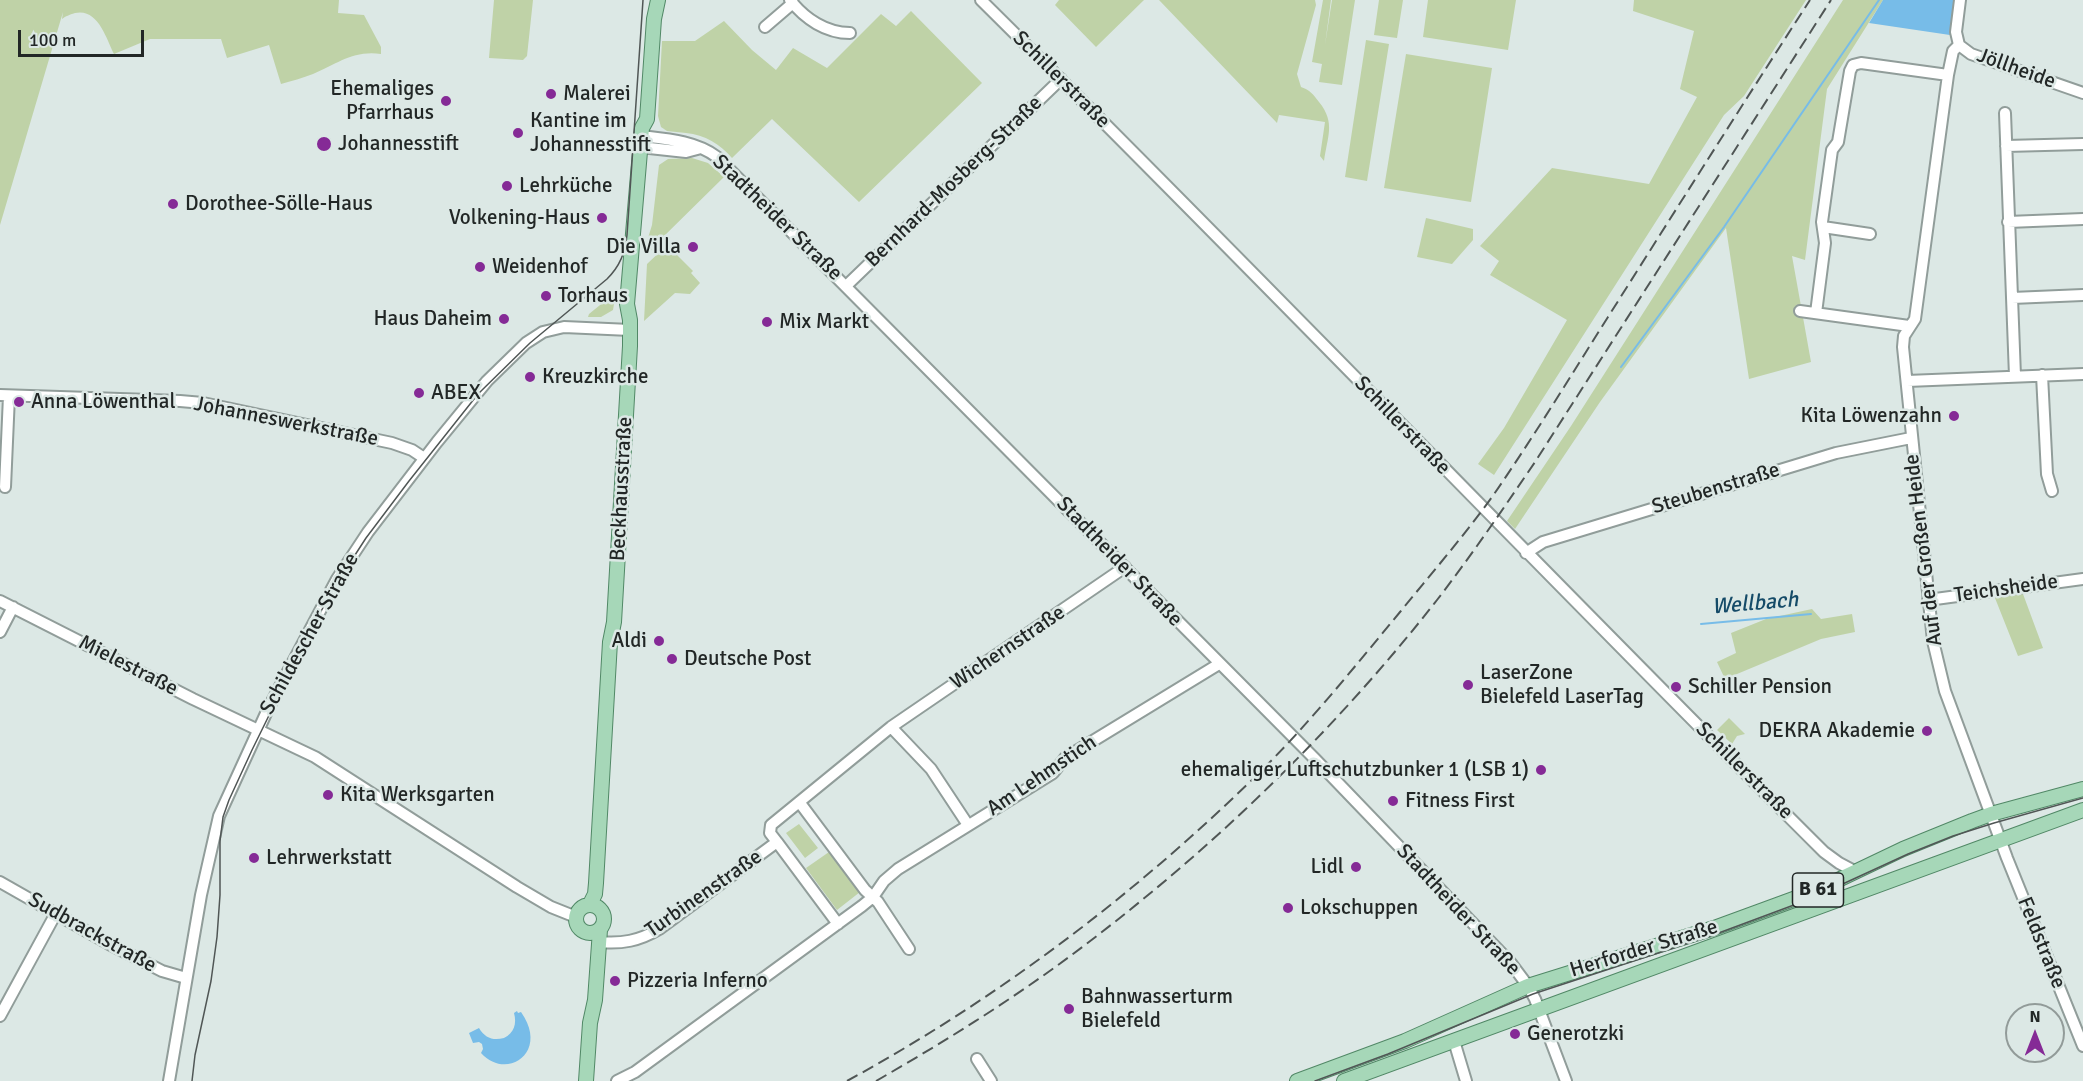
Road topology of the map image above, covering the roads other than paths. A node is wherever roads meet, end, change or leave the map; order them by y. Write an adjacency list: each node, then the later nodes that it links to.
1 (658, 0): 12 (main road, Beckhausstraße)
2 (981, 0): 9 (street, Schillerstraße)
3 (1960, 0): 7 (street, Jöllheide)
4 (792, 2): 5 (street); 6 (street)
5 (765, 27)
6 (850, 33)
7 (1959, 45): 8 (street, Auf der Großen Heide); 10 (street, Jöllheide)
8 (1948, 75): 17 (street); 25 (street, Auf der Großen Heide)
9 (1061, 79): 19 (street, Bernhard-Mosberg-Straße); 35 (street, Schillerstraße)
10 (2083, 93)
11 (2005, 113): 14 (street)
12 (645, 142): 19 (street, Stadtheider Straße); 24 (main road, Beckhausstraße)
13 (2083, 144): 14 (street)
14 (2006, 146): 16 (street)
15 (2083, 219): 16 (street)
16 (2008, 222): 21 (street)
17 (1823, 228): 18 (street); 23 (street)
18 (1870, 234)
19 (846, 286): 36 (street, Stadtheider Straße)
20 (2083, 295): 21 (street)
21 (2012, 298): 28 (street)
22 (1800, 311): 23 (street)
23 (1816, 313): 25 (street)
24 (630, 325): 32 (street, Schildescher Straße); 57 (main road, Beckhausstraße)
25 (1909, 326): 29 (street, Auf der Großen Heide)
26 (2083, 374): 27 (street)
27 (2043, 375): 28 (street); 34 (street)
28 (2014, 376): 29 (street)
29 (1906, 381): 31 (street, Auf der Großen Heide)
30 (5, 396): 32 (street, Johanneswerkstraße); 33 (street)
31 (1911, 438): 35 (street, Steubenstraße); 38 (street, Auf der Großen Heide)
32 (424, 458): 44 (street, Schildescher Straße)
33 (5, 487)
34 (2052, 491)
35 (1526, 553): 52 (street, Schillerstraße)
36 (1125, 567): 42 (street, Stadtheider Straße); 43 (street, Wichernstraße)
37 (2083, 579): 38 (street, Teichsheide)
38 (1928, 600): 48 (street, Auf der Großen Heide)
39 (0, 601): 40 (street, Mielestraße)
40 (13, 607): 41 (street); 44 (street, Mielestraße)
41 (0, 632)
42 (1219, 664): 49 (street, Am Lehmstich); 64 (street, Stadtheider Straße)
43 (891, 727): 46 (street, Turbinenstraße); 49 (street)
44 (257, 730): 59 (street, Mielestraße); 63 (street, Schildescher Straße)
45 (2083, 789): 48 (main road, Herforder Straße / B 61)
46 (800, 803): 51 (street, Turbinenstraße); 56 (street)
47 (2083, 810): 50 (main road, Herforder Straße / B 61)
48 (1990, 814): 50 (street); 53 (main road, Herforder Straße / B 61)
49 (968, 825): 56 (street, Am Lehmstich)
50 (2000, 840): 65 (main road, Herforder Straße / B 61); 68 (street, Feldstraße)
51 (777, 842): 60 (street); 61 (street, Turbinenstraße)
52 (1824, 852): 53 (street, Schillerstraße); 54 (street, Schillerstraße)
53 (1856, 872): 54 (main road, Herforder Straße / B 61)
54 (1836, 881): 64 (main road, Herforder Straße / B 61)
55 (0, 882): 58 (street, Sudbrackstraße)
56 (873, 897): 60 (street, Am Lehmstich); 62 (street)
57 (596, 907): 59 (main road); 61 (main road)
58 (56, 915): 63 (street, Sudbrackstraße); 66 (street)
59 (576, 917): 61 (main road)
60 (838, 924): 73 (street, Am Lehmstich)
61 (596, 935): 72 (main road)
62 (909, 950)
63 (186, 978): 71 (street, Schildescher Straße)
64 (1528, 986): 65 (street, Stadtheider Straße); 74 (main road, Herforder Straße / B 61)
65 (1540, 1010): 67 (main road, Herforder Straße / B 61); 77 (street, Stadtheider Straße)
66 (0, 1016)
67 (1454, 1041): 75 (main road, Herforder Straße / B 61); 76 (street)
68 (2083, 1046)
69 (977, 1059): 70 (street)
70 (989, 1080)
71 (169, 1081)
72 (586, 1081)
73 (616, 1081)
74 (1297, 1081)
75 (1344, 1081)
76 (1466, 1081)
77 (1566, 1081)

